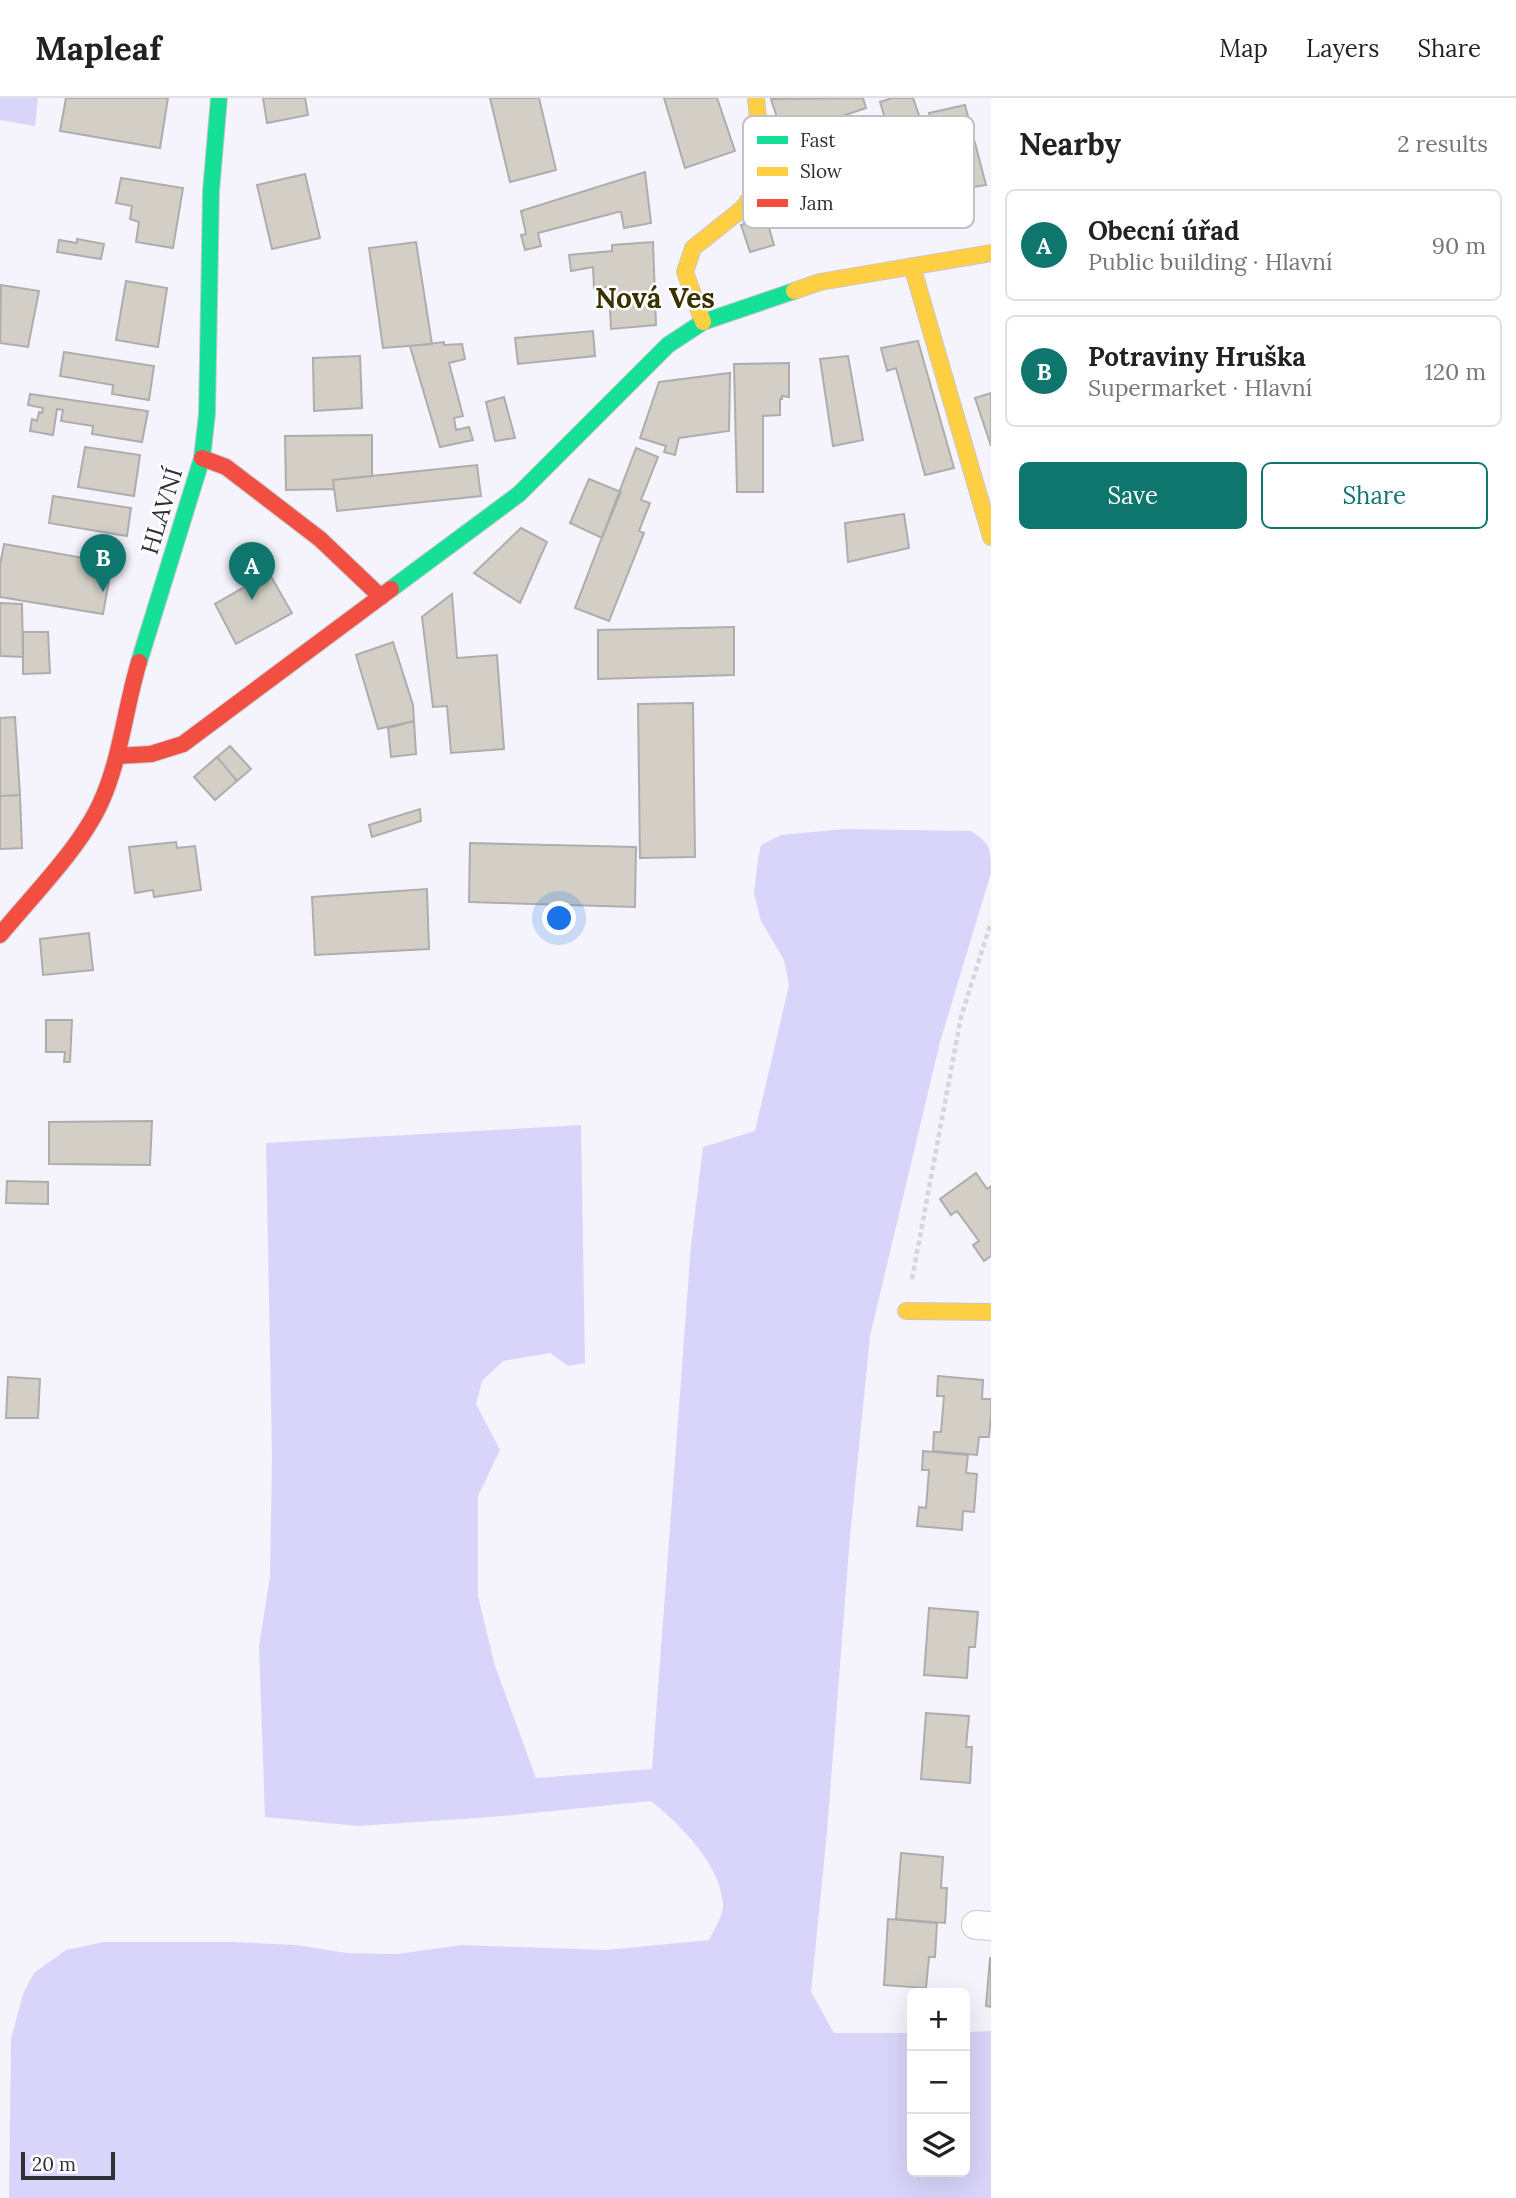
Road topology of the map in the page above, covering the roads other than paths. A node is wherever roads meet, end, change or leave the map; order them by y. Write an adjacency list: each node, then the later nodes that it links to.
1 (219, 98): 8 (street, HLAVNÍ)
2 (756, 98): 3 (street)
3 (758, 116)
4 (743, 208): 7 (street)
5 (991, 253): 6 (street)
6 (912, 266): 7 (street); 9 (street)
7 (703, 322): 10 (street)
8 (202, 458): 10 (street); 11 (street, HLAVNÍ)
9 (991, 537)
10 (381, 597): 11 (street)
11 (117, 756): 12 (street, HLAVNÍ)
12 (0, 935)
13 (906, 1311): 14 (street)
14 (991, 1312)

